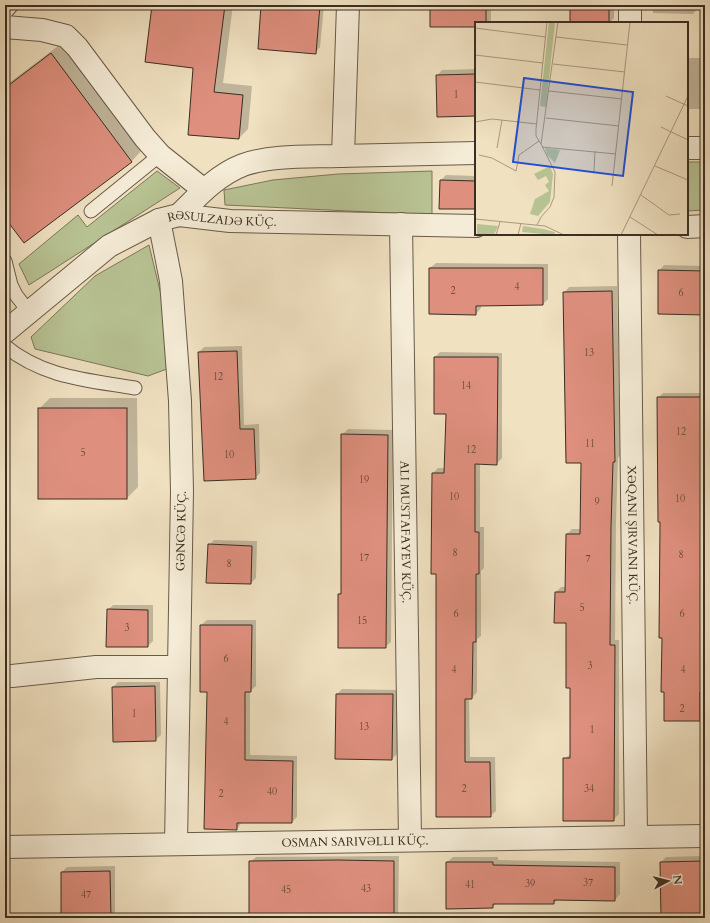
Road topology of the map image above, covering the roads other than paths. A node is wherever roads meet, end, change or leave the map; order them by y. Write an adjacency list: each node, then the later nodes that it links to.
1 (12, 5): 4 (lane)
2 (348, 5): 11 (street)
3 (630, 5): 5 (street)
4 (5, 13)
5 (630, 22)
6 (5, 27): 10 (street)
7 (688, 148): 8 (street)
8 (705, 148)
9 (475, 153): 11 (street)
10 (160, 155): 12 (street); 13 (lane)
11 (343, 156): 12 (street)
12 (204, 190): 14 (street)
13 (91, 211)
14 (169, 217): 15 (street, RƏSULZADƏ KÜÇ.); 21 (street, RƏSULZADƏ KÜÇ.); 25 (street, GƏNCƏ KÜÇ.)
15 (400, 224): 16 (street, RƏSULZADƏ KÜÇ.); 29 (street)
16 (475, 226)
17 (705, 226): 18 (street)
18 (688, 227)
19 (629, 235): 28 (street, XƏQANI ŞIRVANI KÜÇ.)
20 (5, 261): 21 (lane)
21 (29, 312): 22 (street, RƏSULZADƏ KÜÇ.)
22 (5, 332)
23 (5, 346): 24 (lane)
24 (135, 388)
25 (179, 667): 26 (street); 30 (street, GƏNCƏ KÜÇ.)
26 (12, 676)
27 (705, 836): 28 (street)
28 (636, 837): 29 (street)
29 (410, 840): 30 (street)
30 (176, 844): 31 (street)
31 (5, 847)

